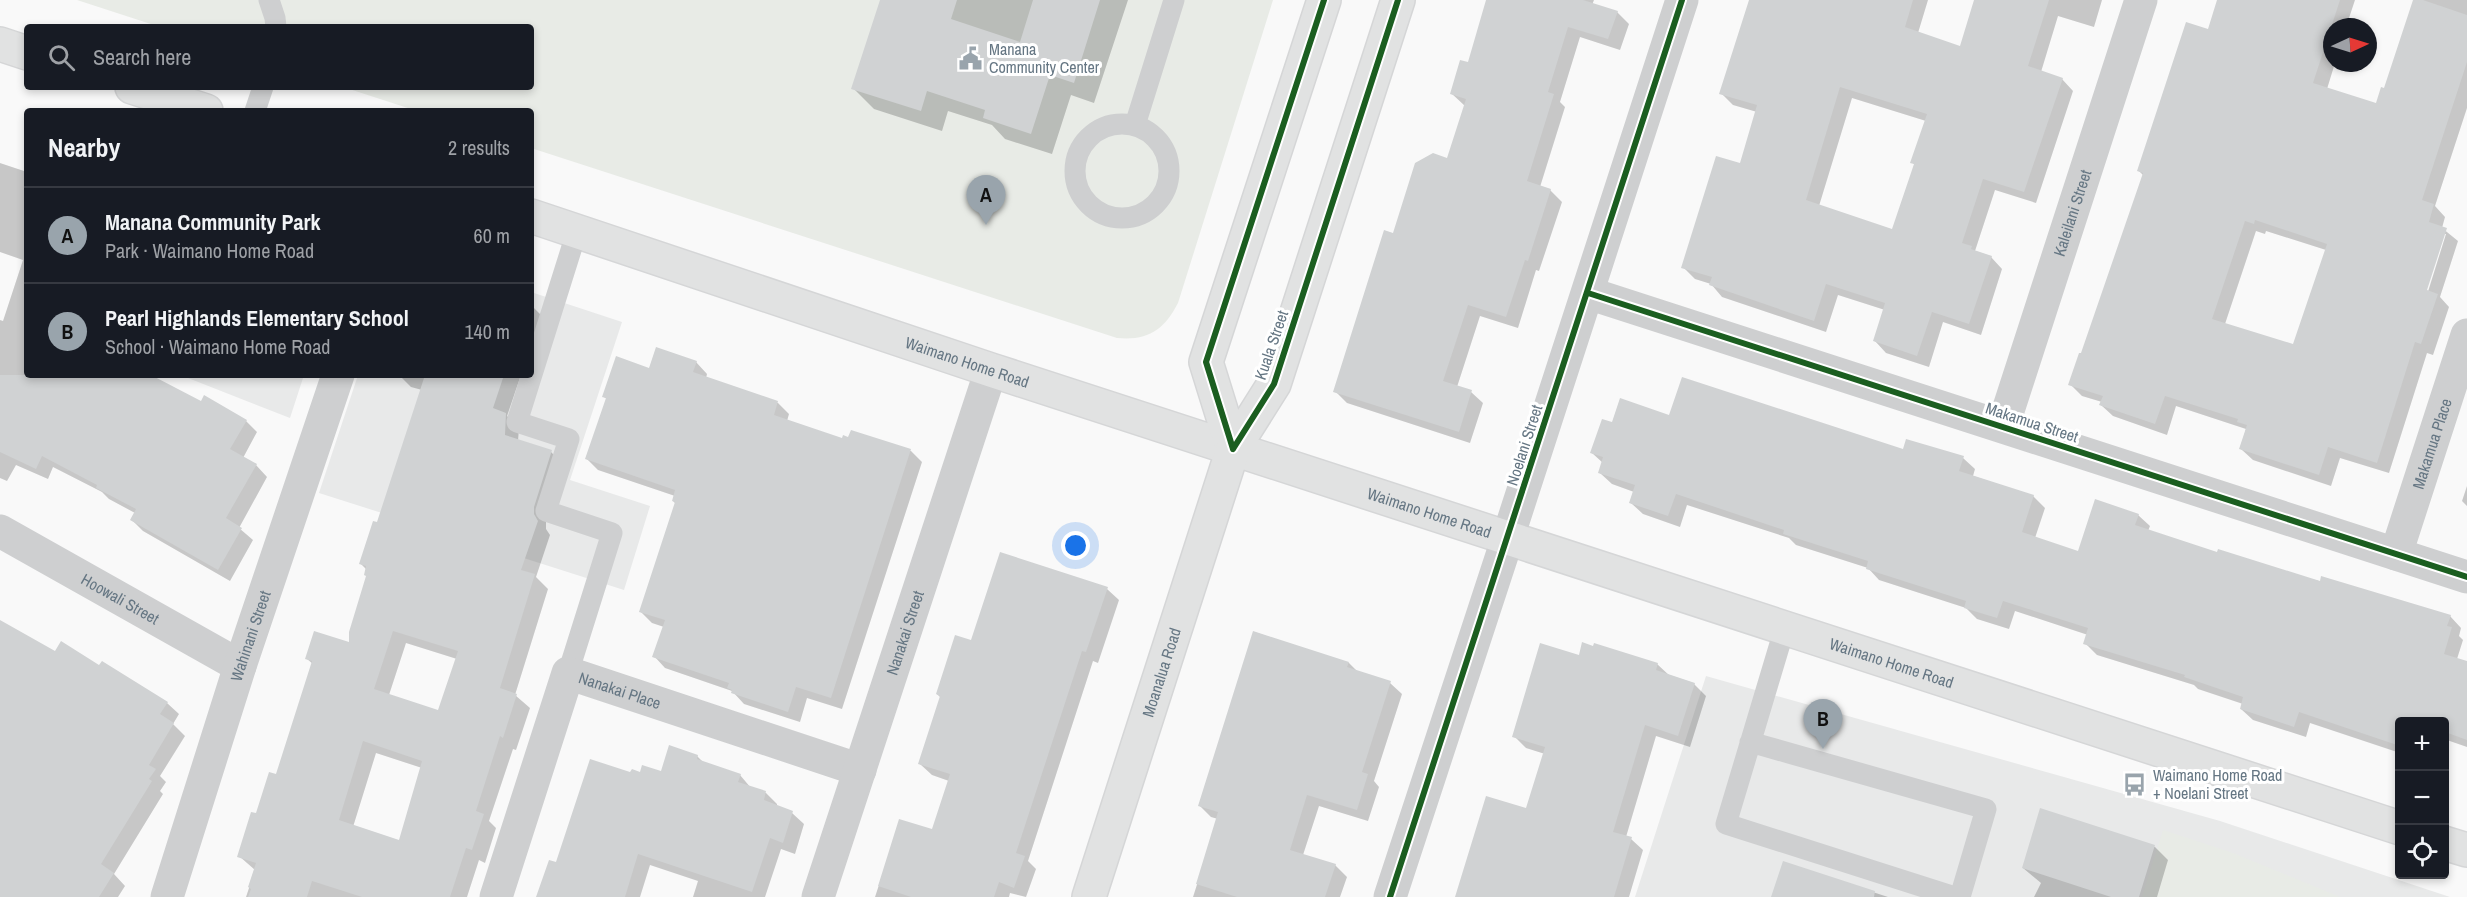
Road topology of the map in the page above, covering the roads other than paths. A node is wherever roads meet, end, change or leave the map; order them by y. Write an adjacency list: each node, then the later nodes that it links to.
1 (269, 0): 7 (lane)
2 (1174, 0): 14 (lane)
3 (1324, 0): 24 (main road)
4 (1398, 0): 24 (main road, Kuala Street)
5 (1683, 0): 17 (street, Noelani Street)
6 (2141, 0): 23 (street, Kaleilani Street)
7 (276, 24)
8 (0, 44): 9 (main road)
9 (24, 52)
10 (141, 90): 12 (main road)
11 (262, 90): 13 (lane)
12 (197, 108)
13 (256, 108)
14 (1135, 125): 14 (lane)
15 (534, 217): 16 (main road, Waimano Home Road)
16 (577, 231): 19 (lane); 20 (main road, Waimano Home Road)
17 (1588, 293): 23 (street, Makamua Street); 26 (street, Noelani Street)
18 (2467, 335): 27 (street, Makamua Place)
19 (534, 368)
20 (991, 370): 24 (main road, Waimano Home Road); 33 (street, Nanakai Street)
21 (337, 378): 30 (street, Wahinani Street)
22 (531, 378): 31 (lane)
23 (2003, 426): 27 (street, Makamua Street)
24 (1233, 449): 26 (main road, Waimano Home Road); 40 (main road, Moanalua Road)
25 (0, 531): 30 (street, Hoowali Street)
26 (1508, 537): 29 (main road, Waimano Home Road); 41 (street, Noelani Street)
27 (2396, 554): 28 (street, Makamua Street)
28 (2467, 577)
29 (1785, 627): 32 (lane); 34 (main road, Waimano Home Road)
30 (240, 666): 37 (street, Wahinani Street)
31 (568, 673): 33 (street, Nanakai Place); 38 (street, Nanakai Place)
32 (1750, 742): 42 (lane); 43 (lane)
33 (860, 770): 39 (street, Nanakai Street)
34 (2395, 826)
35 (2449, 844): 36 (main road)
36 (2467, 850)
37 (167, 897)
38 (496, 897)
39 (819, 897)
40 (1089, 897)
41 (1390, 897)
42 (1955, 897)
43 (1960, 897)

